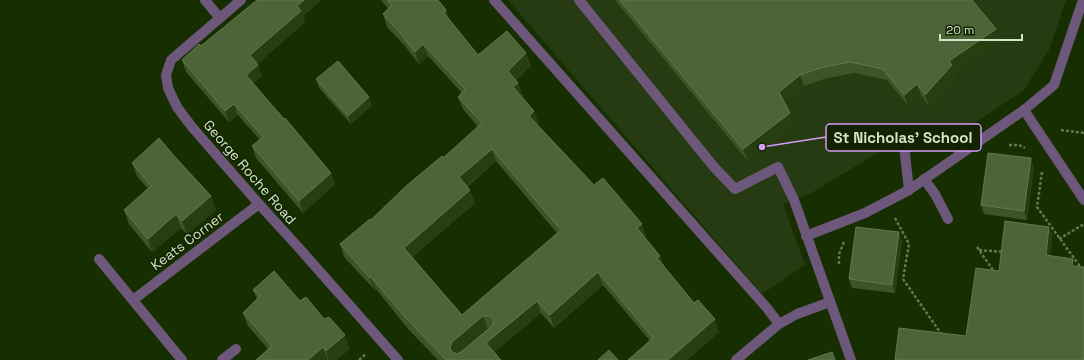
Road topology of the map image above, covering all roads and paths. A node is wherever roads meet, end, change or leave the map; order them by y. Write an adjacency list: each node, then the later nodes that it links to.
1 (205, 0): 6 (street)
2 (241, 0): 6 (street, George Roche Road)
3 (494, 0): 33 (street)
4 (579, 0): 21 (street)
5 (1083, 0): 7 (street)
6 (219, 17): 17 (street, George Roche Road)
7 (1024, 110): 14 (street); 16 (street)
8 (1058, 130): 9 (path)
9 (1084, 133)
10 (904, 145): 15 (street)
11 (1003, 149): 12 (path)
12 (1029, 153)
13 (1043, 170): 23 (path)
14 (924, 179): 15 (street); 19 (street)
15 (909, 190): 21 (street)
16 (1084, 200)
17 (259, 204): 31 (street, Keats Corner); 38 (street, George Roche Road)
18 (901, 214): 34 (path)
19 (948, 219)
20 (1084, 224): 23 (path)
21 (806, 236): 32 (street)
22 (846, 238): 28 (path)
23 (1059, 239): 29 (path)
24 (977, 247): 25 (path)
25 (979, 250): 26 (path); 30 (path)
26 (1006, 252)
27 (99, 260): 31 (street)
28 (838, 266)
29 (1084, 272)
30 (996, 274)
31 (133, 300): 36 (street)
32 (830, 302): 33 (street); 40 (street)
33 (779, 324): 39 (street)
34 (944, 338)
35 (236, 349): 37 (street)
36 (182, 360)
37 (222, 360)
38 (398, 360)
39 (736, 360)
40 (851, 360)

